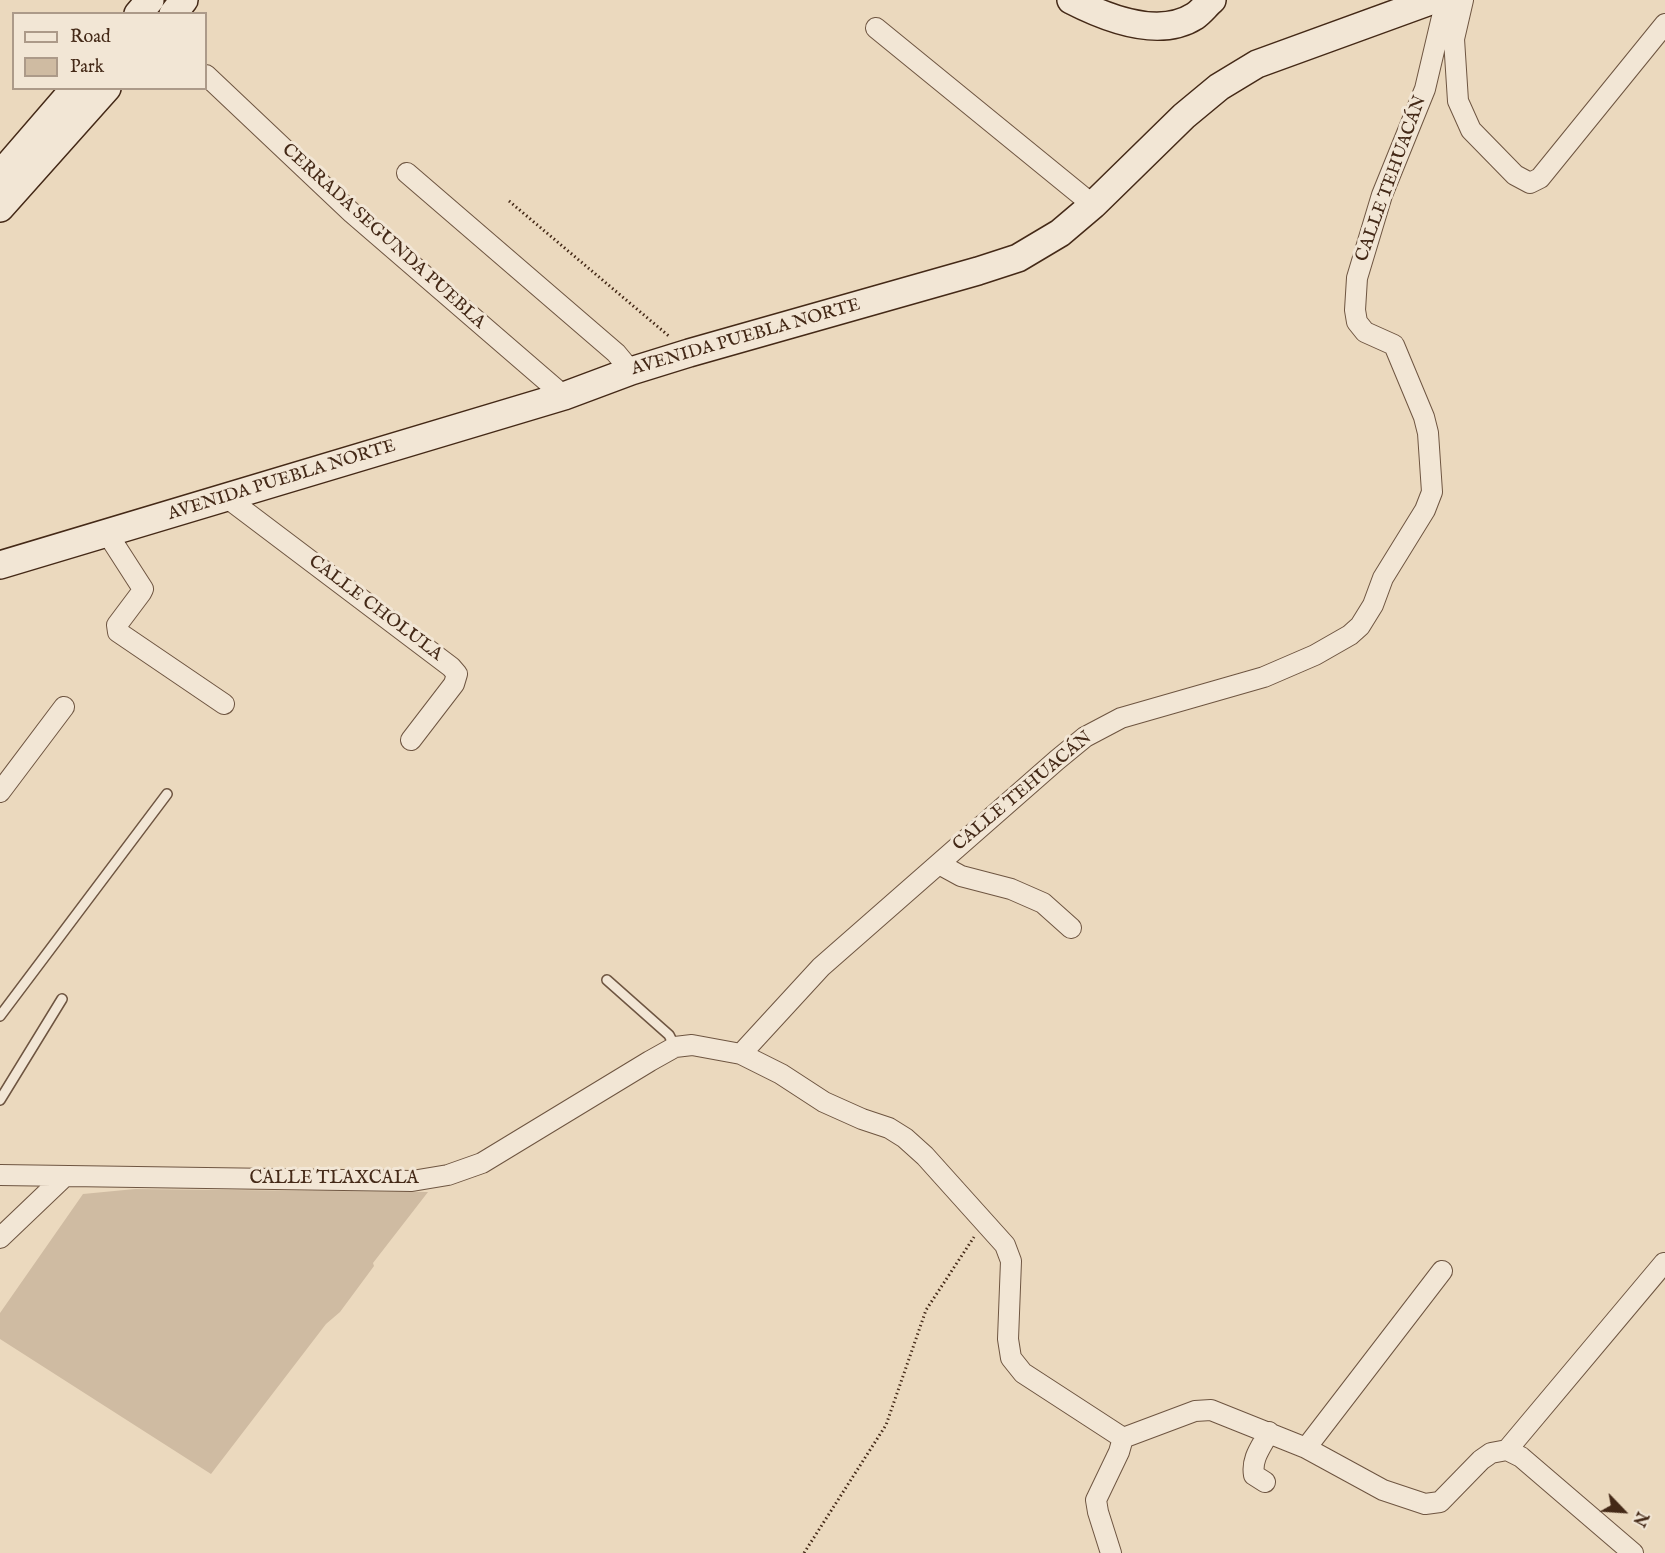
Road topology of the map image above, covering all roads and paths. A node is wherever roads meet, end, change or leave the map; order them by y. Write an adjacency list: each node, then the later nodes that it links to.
1 (150, 0): 8 (street)
2 (184, 0): 9 (street)
3 (1071, 0): 4 (street)
4 (1212, 0)
5 (1433, 0): 18 (street, AVENIDA PUEBLA NORTE)
6 (1446, 0): 31 (street, CALLE TEHUACÁN)
7 (1463, 0): 10 (street)
8 (140, 12)
9 (174, 12)
10 (1665, 24)
11 (876, 28): 18 (street)
12 (207, 76): 22 (street, CERRADA SEGUNDA PUEBLA)
13 (73, 90): 16 (street)
14 (105, 90): 19 (street)
15 (407, 173): 21 (street)
16 (0, 175)
17 (509, 201): 20 (path)
18 (1093, 205): 20 (street, AVENIDA PUEBLA NORTE)
19 (0, 208)
20 (689, 353): 21 (street, AVENIDA PUEBLA NORTE)
21 (631, 370): 22 (street, AVENIDA PUEBLA NORTE)
22 (564, 396): 23 (street, AVENIDA PUEBLA NORTE)
23 (226, 498): 24 (street, AVENIDA PUEBLA NORTE); 28 (street, CALLE CHOLULA)
24 (107, 533): 25 (street, AVENIDA PUEBLA NORTE); 26 (street)
25 (0, 565)
26 (224, 704)
27 (64, 707): 29 (street)
28 (411, 740)
29 (0, 792)
30 (167, 794): 35 (lane)
31 (939, 864): 32 (street); 37 (street, CALLE TEHUACÁN)
32 (1071, 928)
33 (608, 980): 36 (lane)
34 (62, 999): 38 (lane)
35 (0, 1016)
36 (675, 1047): 37 (street, CALLE TLAXCALA); 40 (street, CALLE TLAXCALA)
37 (741, 1054): 41 (street, CALLE TLAXCALA)
38 (0, 1100)
39 (0, 1175): 40 (street, CALLE TLAXCALA)
40 (65, 1176): 42 (street)
41 (984, 1222): 46 (street, CALLE TLAXCALA); 50 (path)
42 (0, 1238)
43 (1664, 1263): 48 (street)
44 (1442, 1271): 47 (street)
45 (1269, 1432): 46 (street); 47 (street); 49 (street)
46 (1123, 1438): 51 (street)
47 (1306, 1448): 48 (street)
48 (1507, 1450): 52 (street)
49 (1265, 1482)
50 (804, 1553)
51 (1111, 1553)
52 (1633, 1553)

